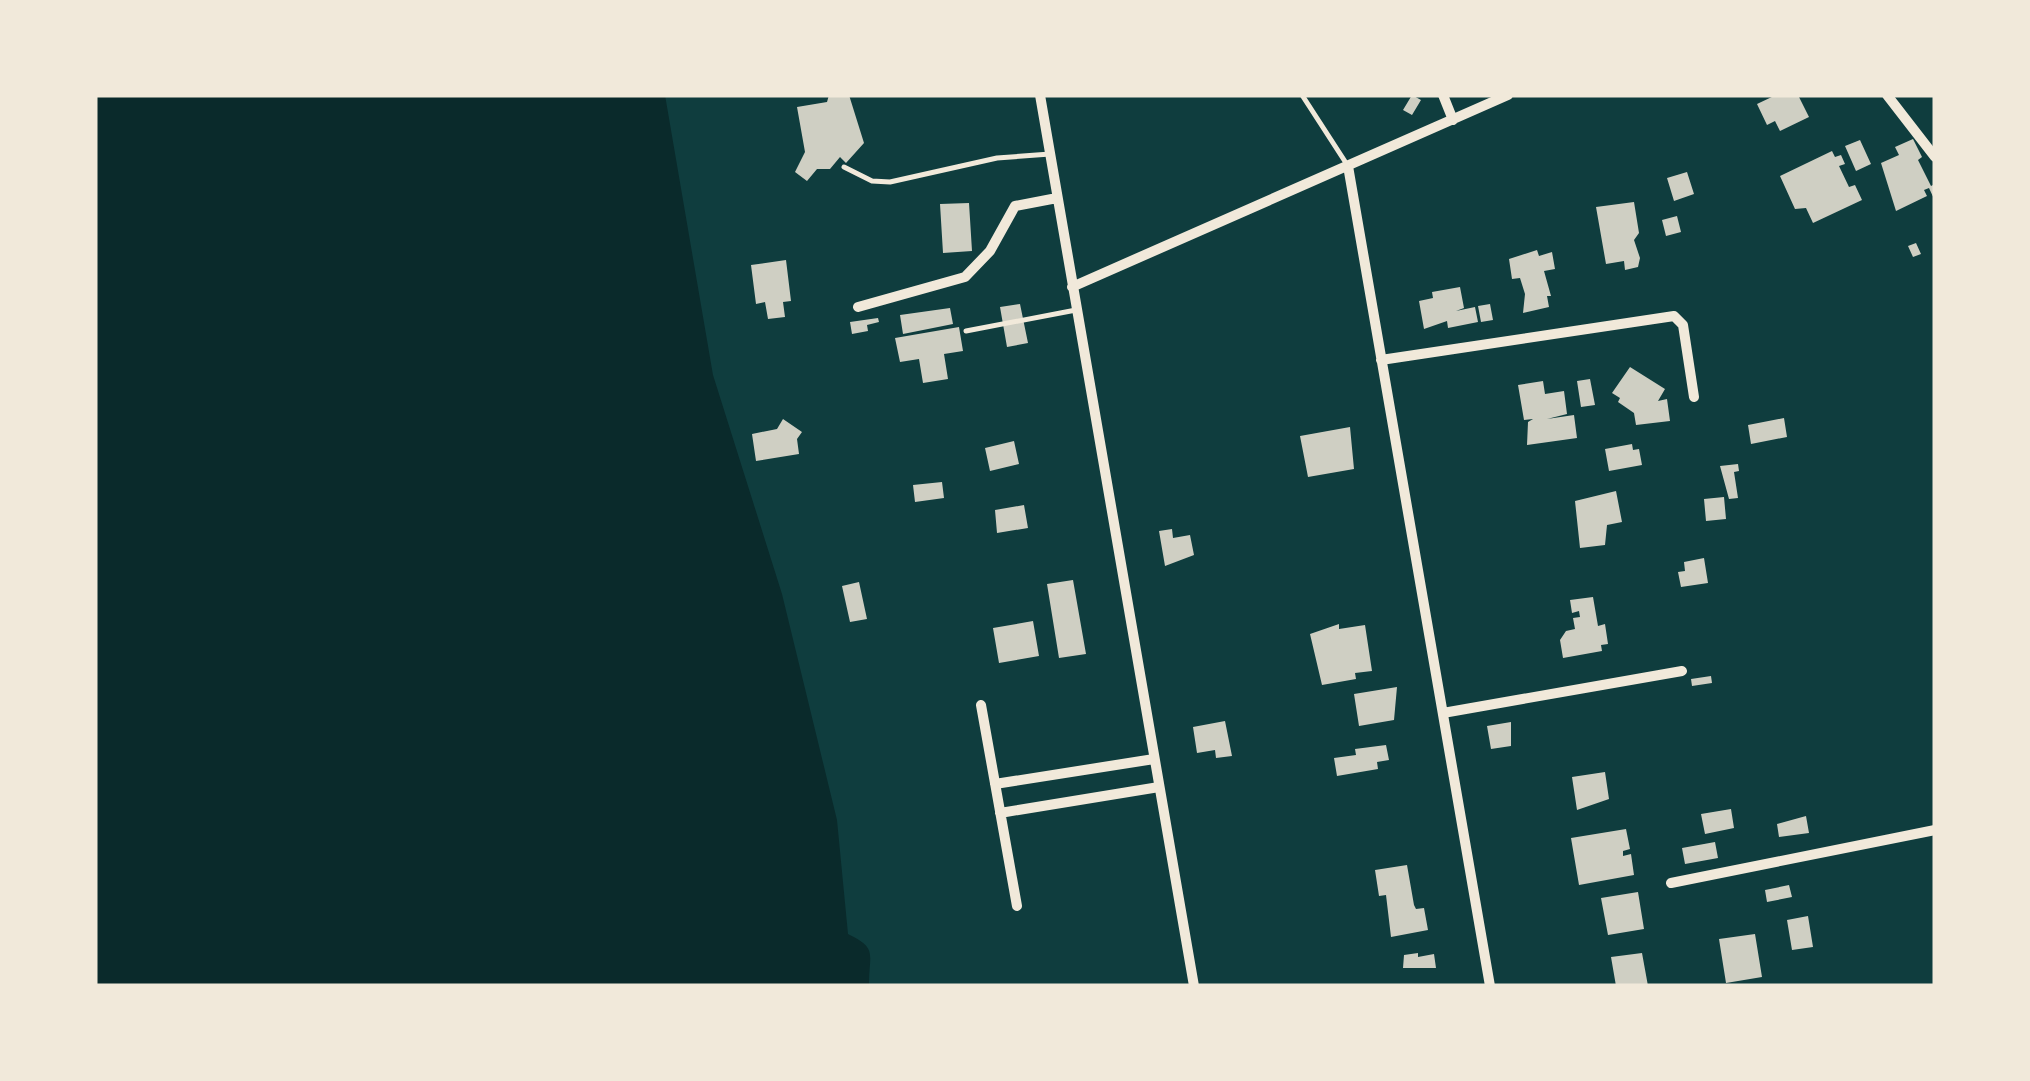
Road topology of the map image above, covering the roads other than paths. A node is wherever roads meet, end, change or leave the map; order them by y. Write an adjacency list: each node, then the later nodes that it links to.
1 (1040, 95): 7 (street)
2 (1302, 95): 9 (lane)
3 (1443, 95): 6 (street)
4 (1508, 95): 6 (street)
5 (1887, 95): 8 (street)
6 (1453, 120): 9 (street)
7 (1050, 154): 10 (lane); 11 (street)
8 (1935, 157)
9 (1348, 166): 12 (street); 16 (street)
10 (844, 167)
11 (1057, 198): 12 (street); 13 (street)
12 (1072, 287): 14 (street)
13 (858, 307)
14 (1078, 310): 15 (lane); 21 (street)
15 (966, 331)
16 (1382, 360): 17 (street); 20 (street)
17 (1694, 397)
18 (1682, 672): 20 (street)
19 (981, 706): 22 (street)
20 (1443, 713): 29 (street)
21 (1154, 759): 22 (street); 23 (street)
22 (995, 784): 24 (street)
23 (1159, 787): 24 (street); 28 (street)
24 (1000, 814): 27 (street)
25 (1935, 830): 26 (street)
26 (1671, 883)
27 (1017, 906)
28 (1194, 986)
29 (1490, 986)

